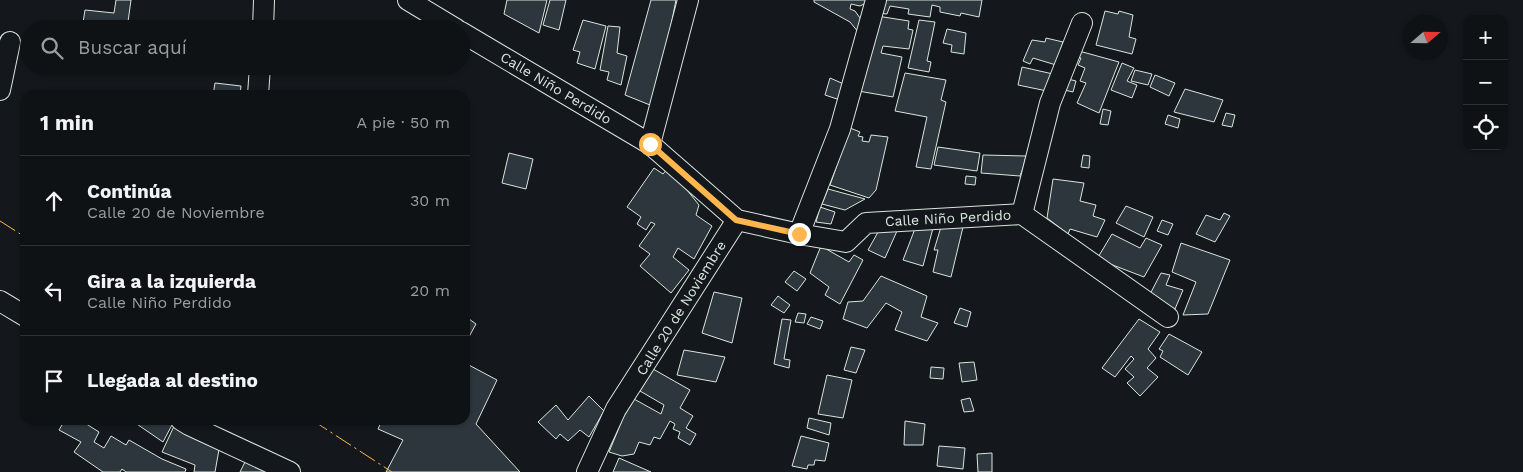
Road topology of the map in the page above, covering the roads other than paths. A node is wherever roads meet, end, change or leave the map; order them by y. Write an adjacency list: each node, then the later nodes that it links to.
1 (264, 0): 5 (street)
2 (408, 0): 6 (street)
3 (688, 0): 13 (street)
4 (876, 0): 16 (street)
5 (263, 20)
6 (441, 20)
7 (1082, 23): 14 (street)
8 (470, 37): 13 (street, Calle Niño Perdido)
9 (10, 42): 11 (street)
10 (259, 75): 12 (street)
11 (0, 90)
12 (258, 90)
13 (650, 144): 15 (street)
14 (1022, 214): 16 (street, Calle Niño Perdido); 19 (street, Calle Niño Perdido)
15 (736, 220): 16 (street, Calle Niño Perdido); 22 (street, Calle 20 de Noviembre)
16 (799, 234)
17 (0, 301): 18 (street)
18 (20, 313)
19 (1168, 317)
20 (193, 425): 21 (street)
21 (290, 472)
22 (587, 472)

